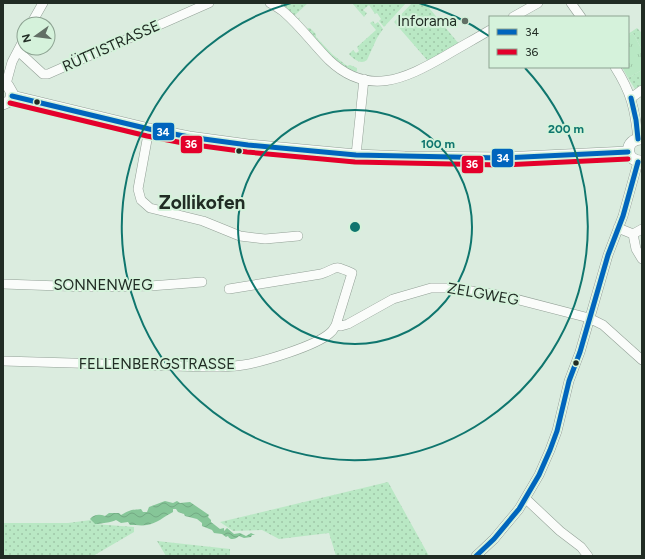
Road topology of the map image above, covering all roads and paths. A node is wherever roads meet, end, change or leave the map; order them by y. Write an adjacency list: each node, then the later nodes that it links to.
1 (43, 3): 6 (street)
2 (270, 3): 13 (street)
3 (538, 3): 7 (street)
4 (571, 3): 8 (street)
5 (206, 4): 11 (street, RÜTTISTRASSE)
6 (36, 16)
7 (515, 16)
8 (580, 16)
9 (489, 31): 13 (street)
10 (16, 55): 14 (street)
11 (24, 56)
12 (616, 68): 17 (street)
13 (364, 79): 22 (street)
14 (4, 84): 16 (main road)
15 (642, 90): 17 (street)
16 (12, 96): 18 (main road); 19 (main road)
17 (631, 98): 20 (street)
18 (3, 104)
19 (149, 129): 22 (main road); 27 (street)
20 (640, 139): 21 (main road)
21 (628, 152): 22 (main road); 23 (main road)
22 (356, 155)
23 (640, 162): 24 (street)
24 (618, 228): 26 (street); 32 (street)
25 (642, 229): 26 (street)
26 (633, 234): 28 (street)
27 (298, 236)
28 (642, 259)
29 (202, 282): 30 (street, SONNENWEG)
30 (3, 284)
31 (229, 289): 33 (street)
32 (589, 318): 33 (street, ZELGWEG); 34 (street, ZELGWEG); 36 (street)
33 (336, 326): 35 (street, FELLENBERGSTRASSE)
34 (642, 360)
35 (3, 361)
36 (526, 499): 37 (street); 38 (street)
37 (476, 556)
38 (588, 556)

